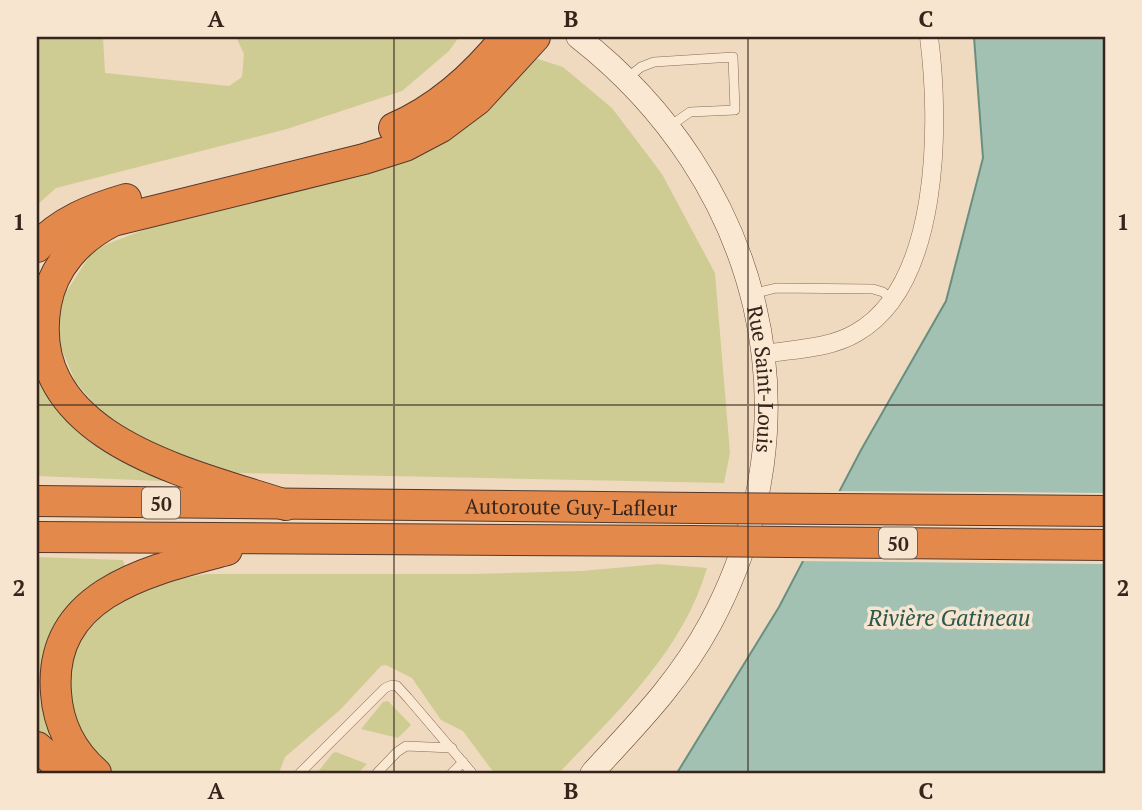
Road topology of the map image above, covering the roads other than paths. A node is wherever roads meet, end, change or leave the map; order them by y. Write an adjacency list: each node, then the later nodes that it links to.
1 (506, 37): 7 (highway)
2 (535, 37): 12 (highway)
3 (578, 37): 5 (main road, Rue Saint-Louis)
4 (929, 37): 9 (street)
5 (626, 79): 6 (main road, Rue Saint-Louis); 6 (lane)
6 (670, 126): 8 (main road, Rue Saint-Louis)
7 (37, 247)
8 (752, 294): 9 (lane); 10 (main road, Rue Saint-Louis)
9 (894, 301): 10 (street)
10 (763, 354): 26 (main road, Rue Saint-Louis)
11 (37, 500): 12 (highway, Autoroute Guy-Lafleur / 50)
12 (286, 505): 13 (highway, Autoroute Guy-Lafleur / 50, bridge)
13 (1105, 511)
14 (37, 537): 15 (highway, Autoroute Guy-Lafleur / 50)
15 (264, 540): 16 (highway, Autoroute Guy-Lafleur / 50, bridge); 21 (highway)
16 (1105, 545)
17 (37, 747): 20 (highway)
18 (452, 748): 19 (lane); 22 (lane); 23 (lane)
19 (463, 762): 24 (lane); 25 (lane)
20 (68, 773)
21 (96, 773)
22 (300, 773)
23 (377, 773)
24 (452, 773)
25 (472, 773)
26 (592, 773)

